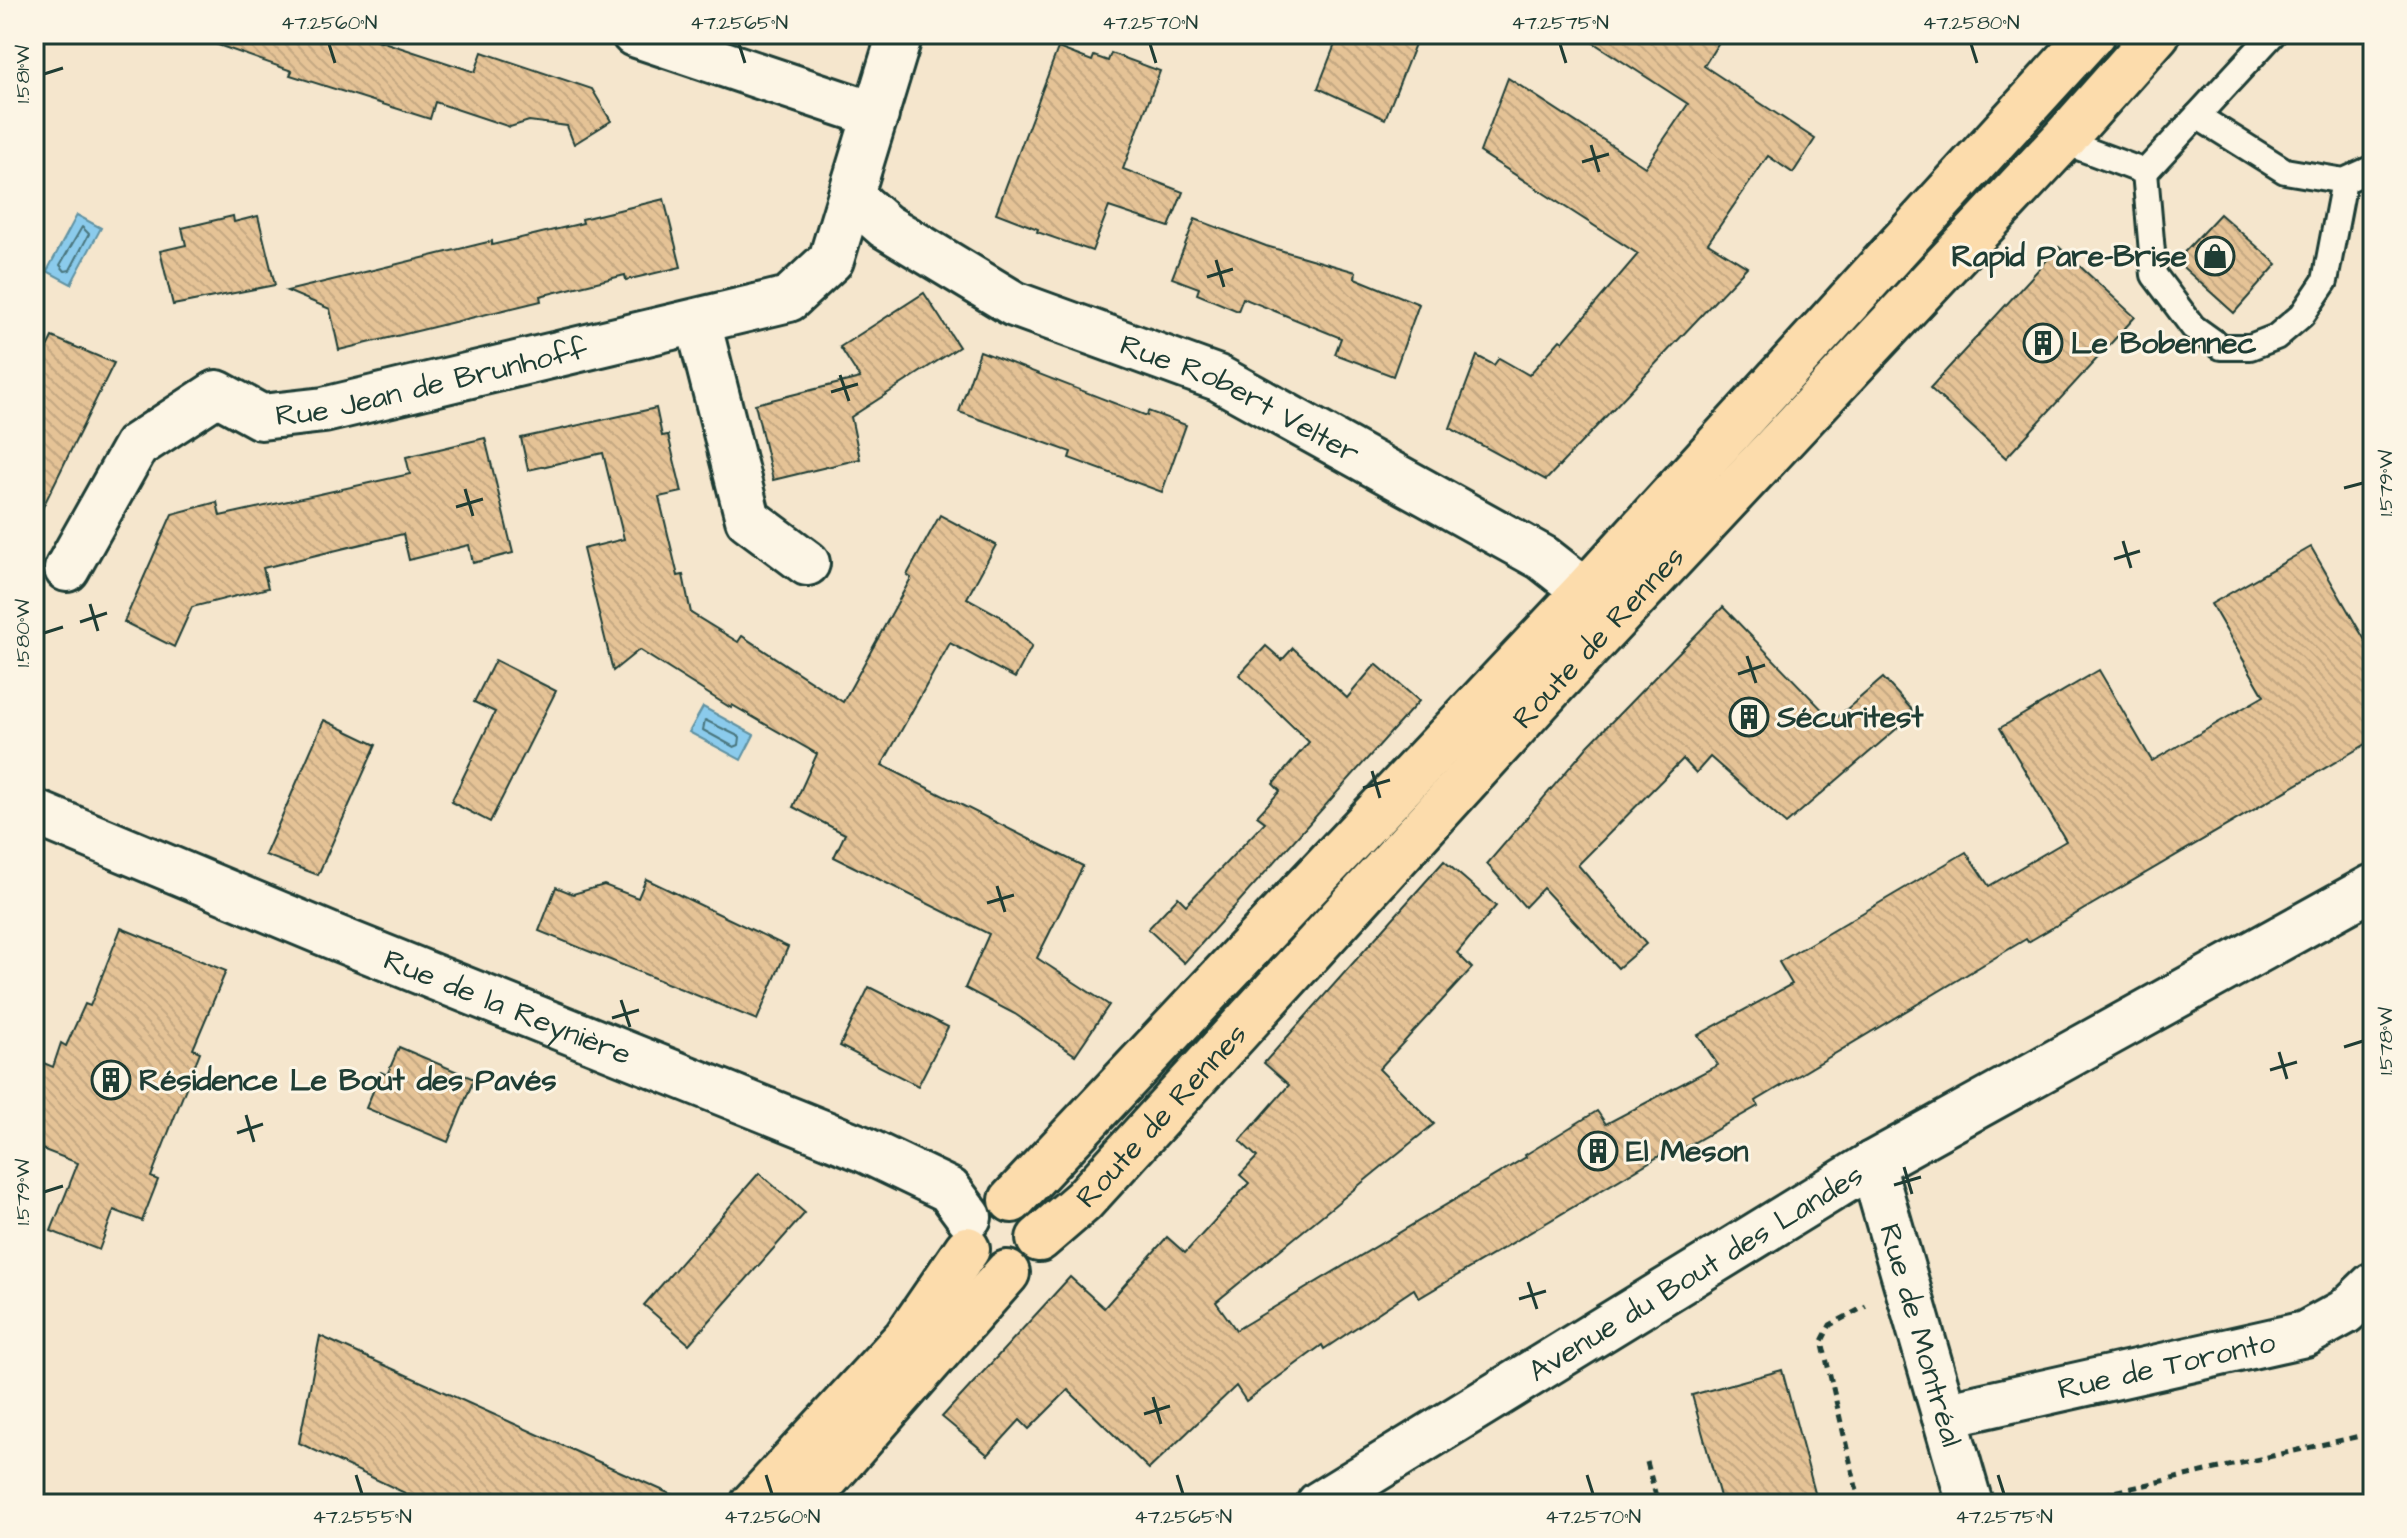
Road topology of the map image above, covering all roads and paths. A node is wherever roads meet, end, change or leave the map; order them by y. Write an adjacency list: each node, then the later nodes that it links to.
1 (634, 34): 6 (street)
2 (900, 34): 6 (street)
3 (2092, 34): 16 (main road, Route de Rennes)
4 (2157, 34): 8 (main road, Route de Rennes)
5 (2273, 34): 7 (lane)
6 (861, 110): 12 (street)
7 (2197, 116): 10 (lane); 11 (lane)
8 (2062, 141): 10 (lane); 22 (main road, Route de Rennes)
9 (2373, 168): 11 (lane)
10 (2145, 172): 11 (lane)
11 (2344, 181)
12 (852, 197): 13 (street, Rue Jean de Brunhoff); 16 (street, Rue Robert Velter)
13 (698, 322): 14 (street); 15 (street, Rue Jean de Brunhoff)
14 (807, 563)
15 (67, 569)
16 (1585, 591): 20 (main road, Route de Rennes)
17 (34, 812): 21 (street, Rue de la Reynière)
18 (2373, 887): 19 (street, Avenue du Bout des Landes)
19 (1872, 1164): 25 (street, Rue de Montréal); 31 (street, Avenue du Bout des Landes)
20 (1012, 1200): 21 (main road); 22 (main road)
21 (968, 1233): 23 (main road); 29 (main road)
22 (1039, 1239): 23 (main road)
23 (1007, 1273): 30 (main road)
24 (2373, 1285): 26 (street, Rue de Toronto)
25 (1909, 1293): 26 (street, Rue de Montréal); 33 (path)
26 (1944, 1415): 34 (street, Rue de Montréal)
27 (2373, 1433): 35 (path)
28 (1647, 1462): 32 (path)
29 (753, 1504)
30 (804, 1504)
31 (1319, 1504)
32 (1658, 1504)
33 (1860, 1504)
34 (1970, 1504)
35 (2062, 1504)

